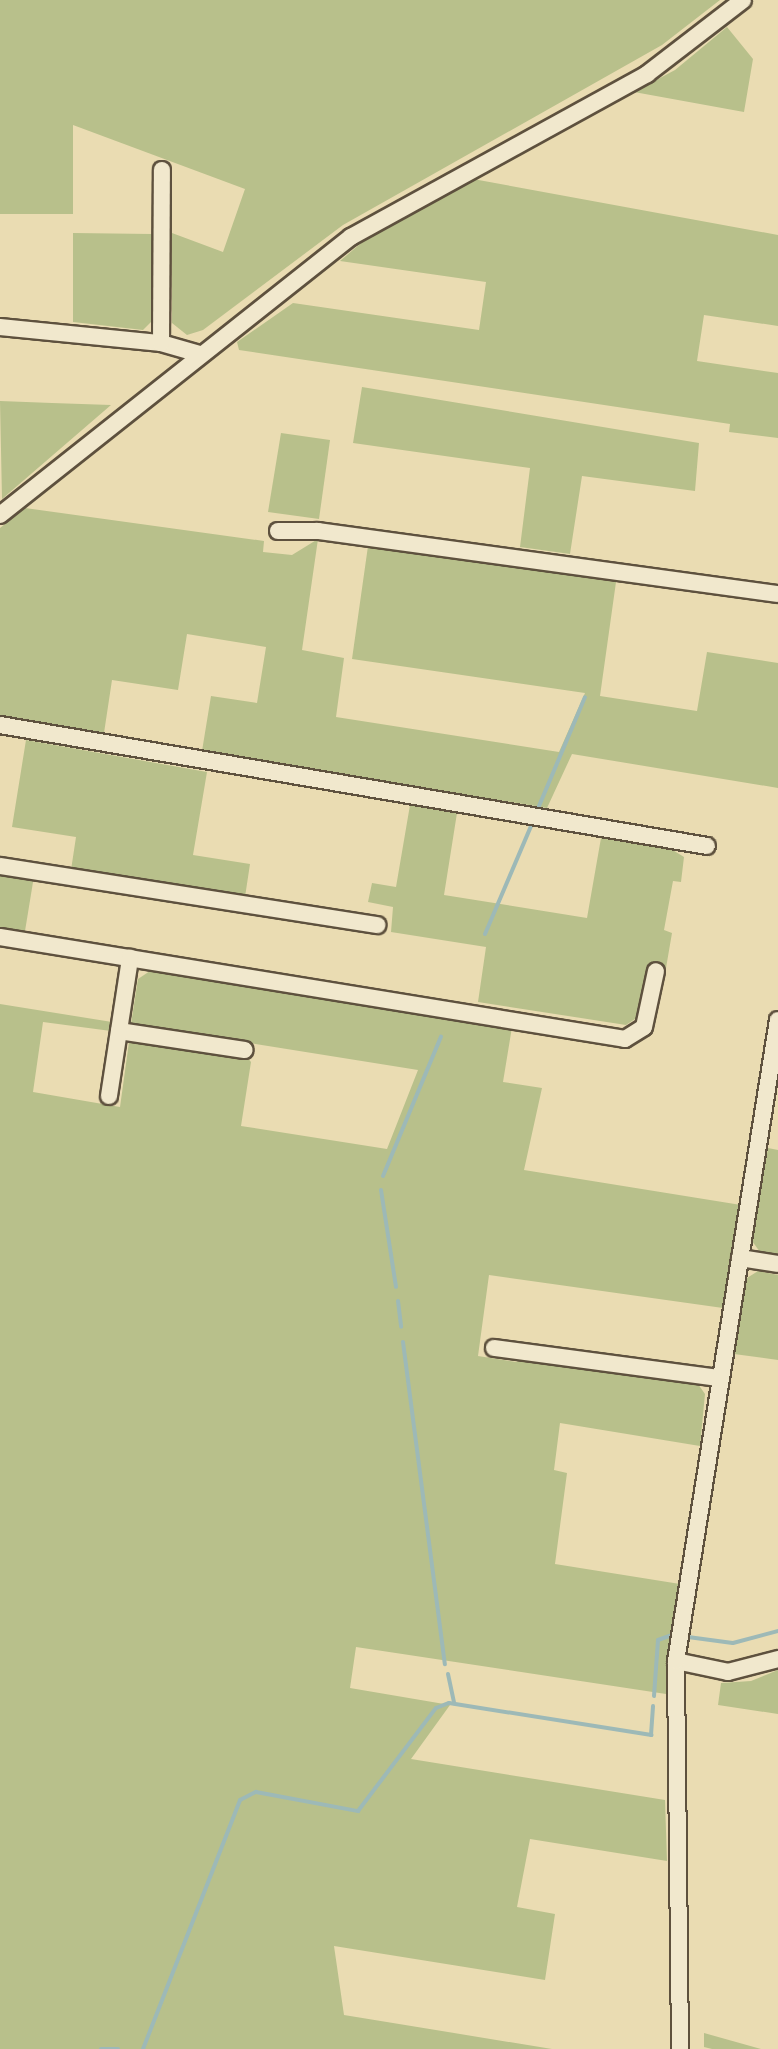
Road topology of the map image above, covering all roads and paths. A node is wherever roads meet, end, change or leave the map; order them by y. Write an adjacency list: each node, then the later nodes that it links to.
1 (743, 0): 5 (street)
2 (162, 170): 4 (street)
3 (0, 327): 4 (street)
4 (161, 343): 5 (street)
5 (199, 354): 6 (street)
6 (0, 515)
7 (278, 531): 8 (street)
8 (778, 594)
9 (0, 725): 10 (street)
10 (707, 846)
11 (0, 866): 12 (street)
12 (377, 925)
13 (0, 937): 14 (street)
14 (130, 958): 15 (street); 17 (street)
15 (656, 971)
16 (778, 1020): 20 (street)
17 (119, 1031): 18 (street); 19 (street)
18 (245, 1050)
19 (109, 1096)
20 (740, 1258): 21 (street); 23 (street)
21 (778, 1264)
22 (494, 1348): 23 (street)
23 (720, 1378): 25 (street)
24 (778, 1659): 25 (street)
25 (676, 1661): 26 (street)
26 (680, 2049)

